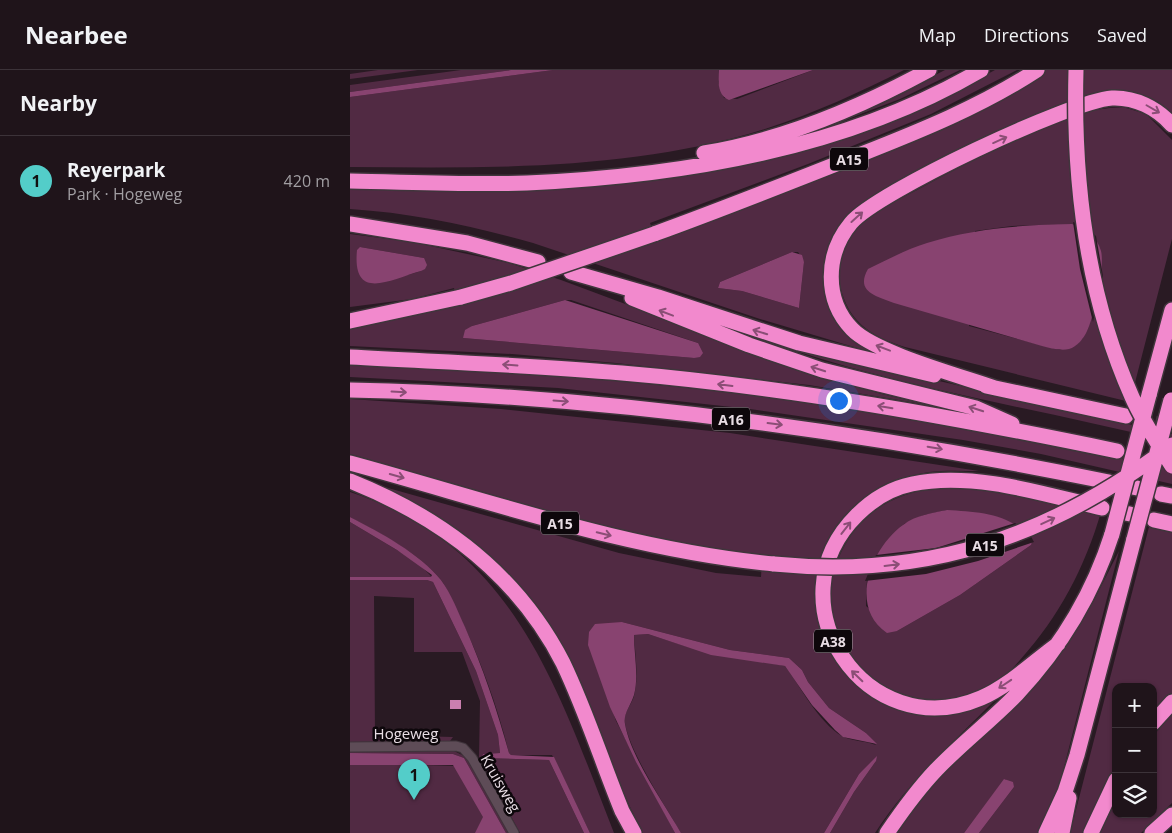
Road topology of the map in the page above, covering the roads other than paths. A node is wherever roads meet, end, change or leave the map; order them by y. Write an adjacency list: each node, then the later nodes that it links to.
1 (930, 70): 6 (highway, A15)
2 (981, 70): 6 (highway, A15)
3 (1037, 70): 11 (highway, A15, bridge)
4 (1076, 70): 21 (highway, bridge)
5 (1172, 124): 13 (highway, A16, one-way to 5)
6 (601, 178): 7 (highway, A15)
7 (350, 181)
8 (350, 224): 9 (highway)
9 (538, 262)
10 (1172, 310): 24 (highway, bridge)
11 (350, 321)
12 (350, 357): 17 (highway, A16, one-way to 12)
13 (995, 388): 16 (highway, A16); 17 (highway, A16)
14 (350, 390): 23 (highway, A16, one-way to 23)
15 (1172, 398): 24 (highway, bridge)
16 (1126, 416)
17 (1037, 434): 19 (highway, A16)
18 (1172, 445): 20 (highway, A15, one-way to 18, bridge)
19 (1117, 451)
20 (350, 463)
21 (1171, 464)
22 (350, 480): 31 (highway)
23 (1109, 482)
24 (1146, 490): 28 (highway, A38, bridge); 34 (highway, bridge)
25 (1102, 508): 28 (highway, A38, one-way to 25)
26 (1154, 520): 27 (highway)
27 (1172, 524)
28 (1058, 644): 40 (highway, A38)
29 (1172, 702): 30 (highway)
30 (1157, 719)
31 (590, 728): 38 (highway); 39 (highway)
32 (350, 747): 33 (street, Hogeweg)
33 (463, 748): 37 (street, Kruisweg)
34 (1077, 755): 41 (highway); 42 (highway)
35 (1112, 788): 43 (highway)
36 (1172, 815): 44 (highway)
37 (514, 833)
38 (623, 833)
39 (634, 833)
40 (887, 833)
41 (1046, 833)
42 (1062, 833)
43 (1091, 833)
44 (1152, 833)

